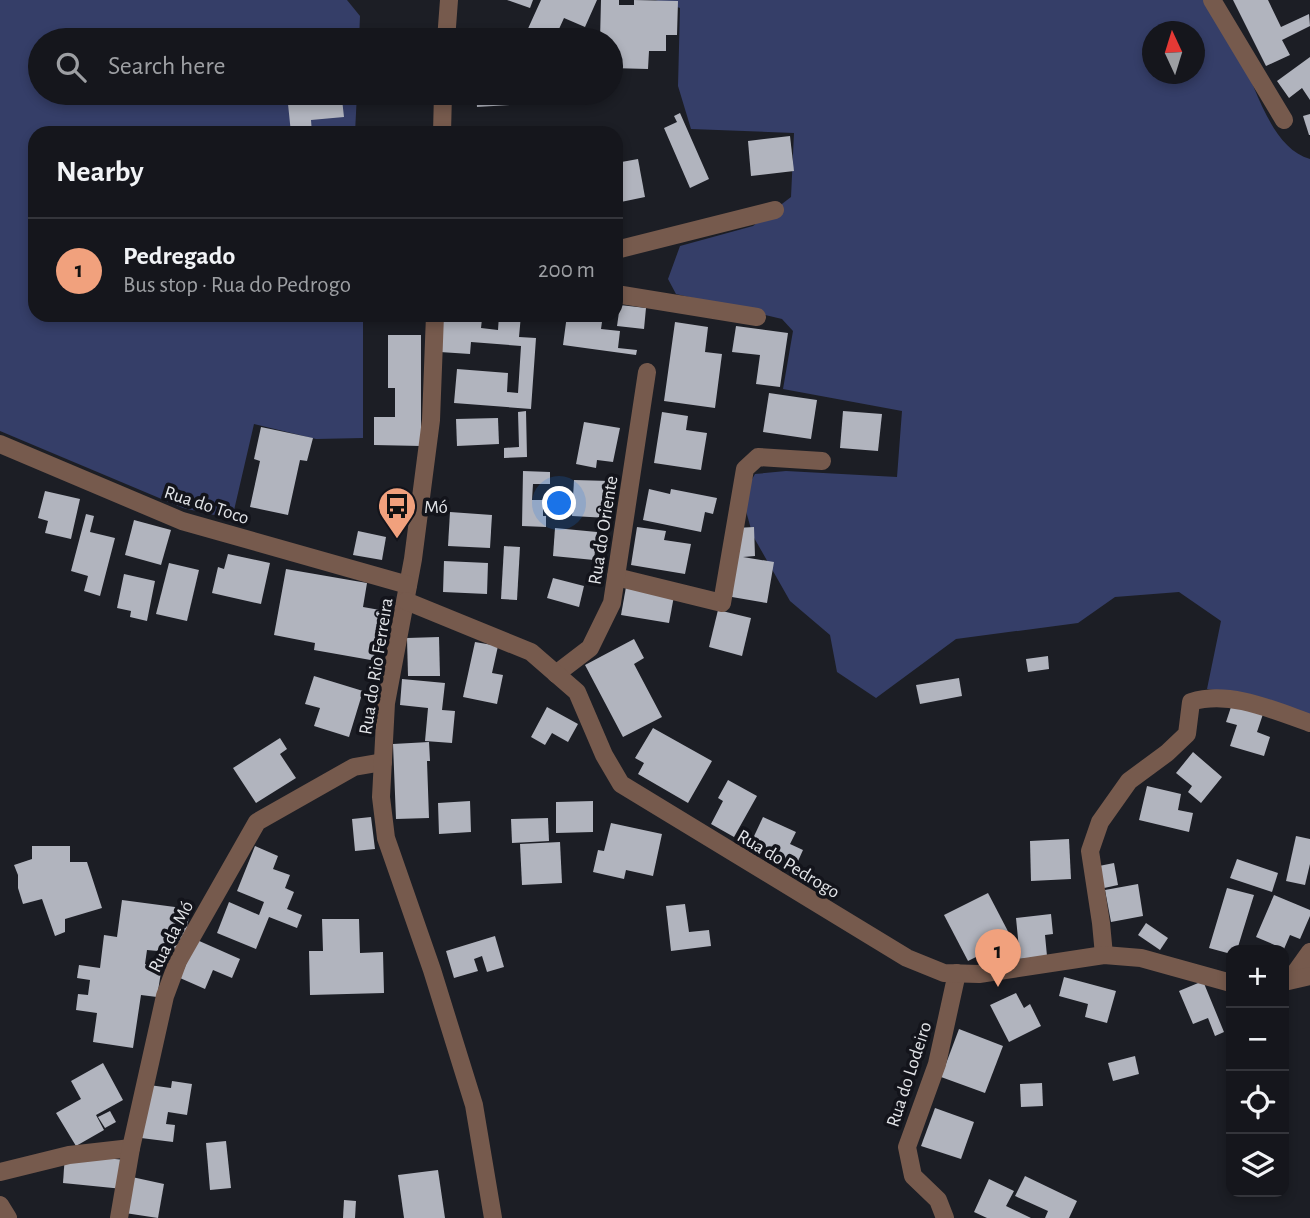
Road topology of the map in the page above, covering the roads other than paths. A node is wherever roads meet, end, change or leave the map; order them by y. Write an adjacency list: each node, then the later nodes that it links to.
1 (449, 0): 3 (street)
2 (1212, 0): 5 (street)
3 (447, 28)
4 (443, 105): 6 (street)
5 (1284, 120)
6 (442, 126)
7 (775, 210): 8 (street)
8 (623, 248)
9 (623, 296): 10 (street)
10 (757, 317)
11 (435, 322): 16 (street, Rua do Rio Ferreira)
12 (647, 372): 15 (street, Rua do Oriente)
13 (0, 444): 16 (street, Rua do Toco)
14 (822, 461): 15 (street)
15 (616, 578): 17 (street, Rua do Oriente)
16 (407, 593): 17 (street, Rua do Pedrogo); 19 (street, Rua do Rio Ferreira)
17 (556, 674): 22 (street, Rua do Pedrogo)
18 (1310, 723): 21 (street)
19 (383, 762): 27 (street, Rua da Mó); 32 (street, Rua do Rio Ferreira)
20 (1310, 953): 24 (street)
21 (1104, 955): 22 (street, Rua do Pedrogo); 26 (street, Rua do Pedrogo)
22 (957, 973): 33 (street, Rua do Lodeiro)
23 (1310, 976): 25 (street)
24 (1289, 979)
25 (1289, 981)
26 (1226, 983)
27 (131, 1148): 28 (street); 31 (street, Rua da Mó)
28 (0, 1172)
29 (0, 1205): 30 (street)
30 (8, 1218)
31 (119, 1218)
32 (493, 1218)
33 (945, 1218)

